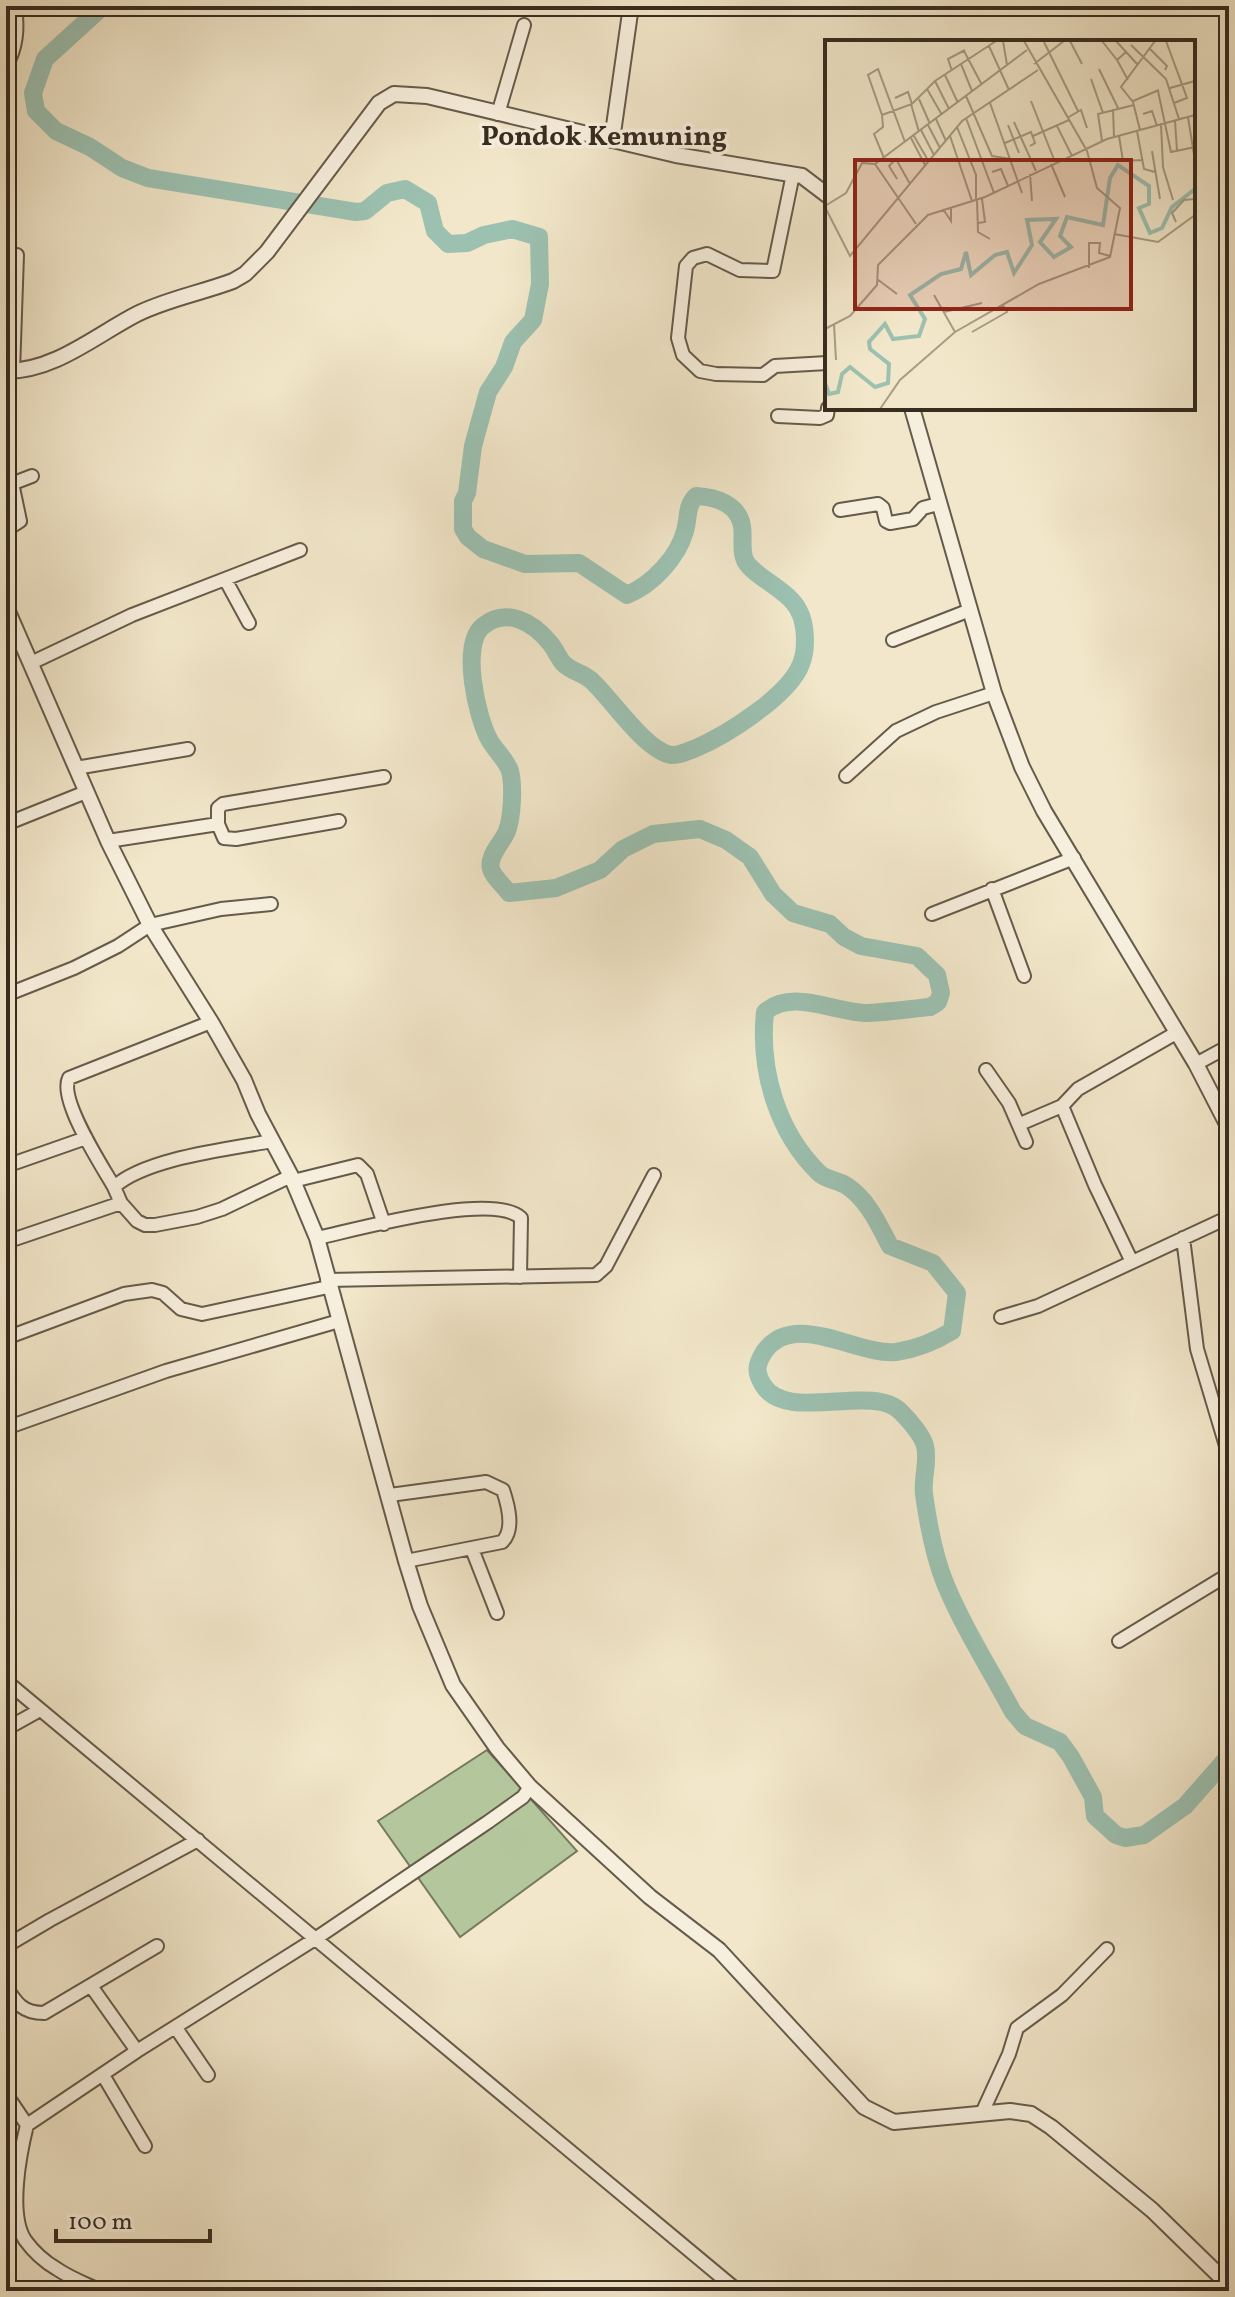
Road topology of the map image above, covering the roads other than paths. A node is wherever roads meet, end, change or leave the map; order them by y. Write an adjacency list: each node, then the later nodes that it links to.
1 (15, 6): 4 (street)
2 (631, 6): 6 (street)
3 (524, 25): 5 (street)
4 (6, 66)
5 (498, 114): 6 (street); 11 (street)
6 (612, 140): 7 (street)
7 (793, 174): 8 (street); 10 (street)
8 (825, 193)
9 (17, 255): 11 (street)
10 (825, 363)
11 (10, 371)
12 (828, 410): 14 (street)
13 (913, 410): 17 (street)
14 (778, 416)
15 (32, 476): 16 (street)
16 (9, 484): 19 (street)
17 (938, 504): 18 (street); 23 (street)
18 (840, 510)
19 (6, 530)
20 (300, 550): 21 (street)
21 (225, 579): 24 (street); 27 (street)
22 (6, 607): 25 (street)
23 (970, 610): 26 (street); 28 (street)
24 (249, 623)
25 (11, 631): 27 (street)
26 (893, 640)
27 (31, 663): 30 (street)
28 (994, 693): 31 (street); 38 (street)
29 (188, 749): 30 (street)
30 (76, 768): 33 (street)
31 (846, 776)
32 (384, 777): 36 (street)
33 (86, 792): 35 (street); 37 (street)
34 (339, 821): 36 (street)
35 (6, 824)
36 (218, 824): 37 (street)
37 (108, 841): 42 (street)
38 (1074, 858): 39 (street); 46 (street)
39 (992, 889): 41 (street); 43 (street)
40 (271, 904): 42 (street)
41 (932, 914)
42 (150, 925): 44 (street); 45 (street)
43 (1024, 976)
44 (6, 995)
45 (211, 1022): 53 (street); 54 (street)
46 (1176, 1033): 48 (street); 50 (street)
47 (1229, 1046): 48 (street)
48 (1196, 1064): 52 (street)
49 (986, 1070): 51 (street)
50 (1062, 1106): 51 (street); 66 (street)
51 (1020, 1124): 55 (street)
52 (1229, 1128)
53 (86, 1138): 56 (street); 59 (street)
54 (272, 1141): 58 (street); 59 (street)
55 (1026, 1142)
56 (6, 1166)
57 (654, 1175): 67 (street)
58 (292, 1178): 60 (street); 62 (street); 63 (street)
59 (114, 1187): 60 (street)
60 (121, 1203): 65 (street)
61 (1229, 1217): 64 (street)
62 (384, 1224): 63 (street); 67 (street)
63 (317, 1238): 68 (street)
64 (1183, 1238): 66 (street); 73 (street)
65 (6, 1242)
66 (1132, 1262): 69 (street)
67 (520, 1277): 68 (street)
68 (328, 1284): 70 (street); 71 (street)
69 (1001, 1317)
70 (339, 1321): 72 (street); 74 (street)
71 (6, 1338)
72 (6, 1428)
73 (1229, 1456)
74 (390, 1495): 75 (street); 76 (street)
75 (472, 1549): 76 (street); 78 (street)
76 (406, 1561): 83 (street)
77 (1229, 1574): 79 (street)
78 (497, 1613)
79 (1119, 1641)
80 (7, 1683): 81 (street)
81 (40, 1710): 82 (street); 84 (street)
82 (6, 1729)
83 (530, 1787): 85 (street); 98 (street)
84 (198, 1840): 85 (street); 86 (street)
85 (315, 1939): 93 (street); 103 (street)
86 (6, 1946)
87 (157, 1946): 89 (street)
88 (1107, 1949): 98 (street)
89 (91, 1986): 91 (street); 94 (street)
90 (6, 1987): 91 (street)
91 (19, 2007): 92 (street)
92 (6, 2016)
93 (176, 2028): 94 (street); 96 (street)
94 (137, 2051): 95 (street)
95 (103, 2075): 99 (street); 100 (street)
96 (208, 2075)
97 (6, 2094): 99 (street)
98 (982, 2113): 101 (street)
99 (27, 2125): 102 (street)
100 (145, 2146)
101 (1229, 2285)
102 (101, 2291)
103 (738, 2291)

